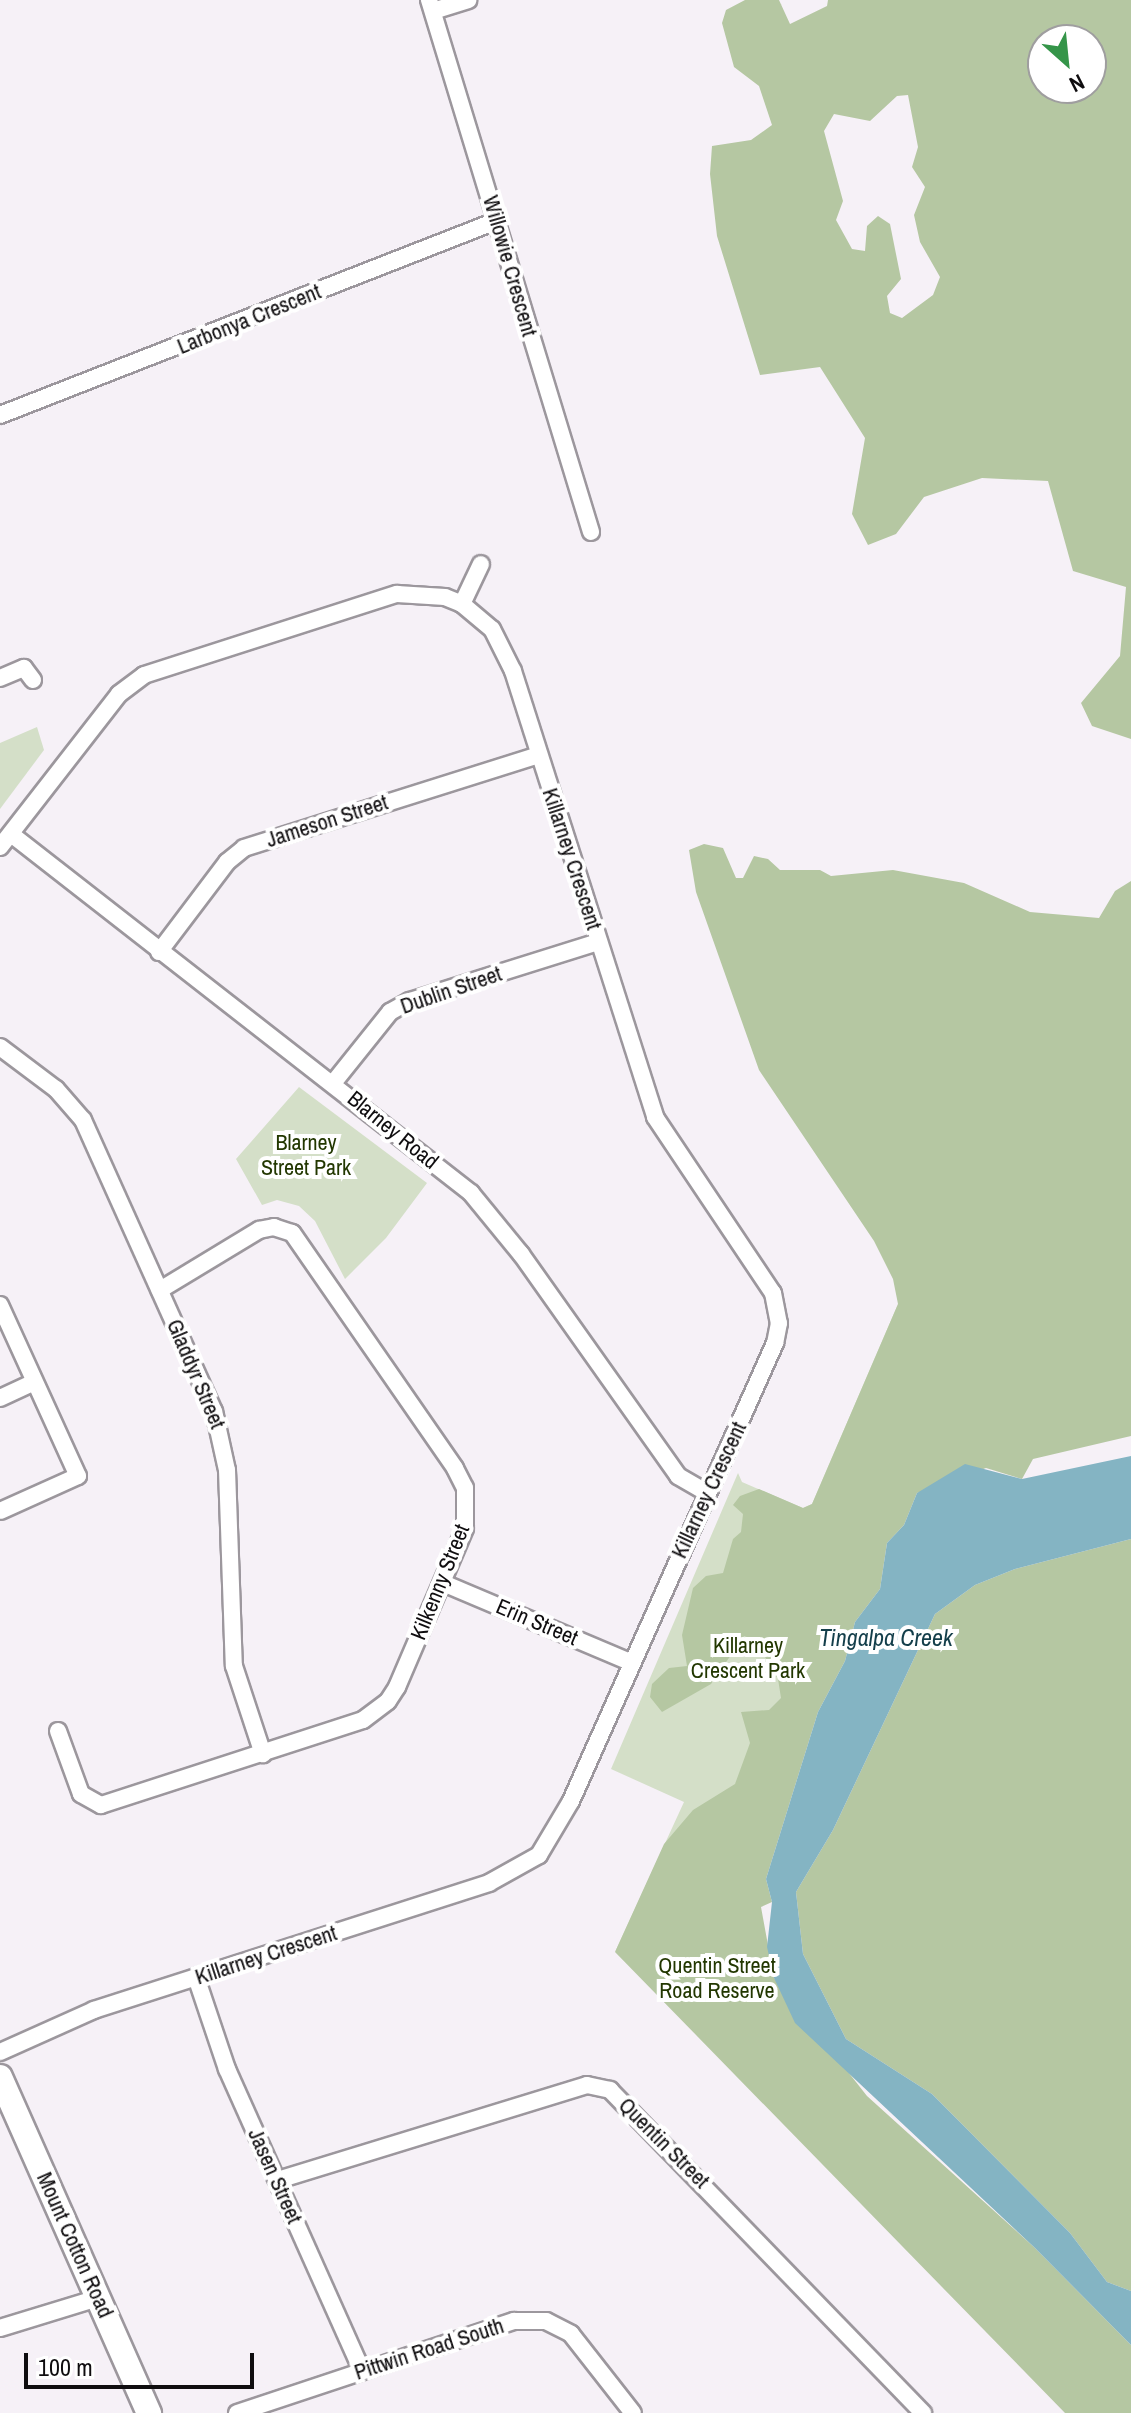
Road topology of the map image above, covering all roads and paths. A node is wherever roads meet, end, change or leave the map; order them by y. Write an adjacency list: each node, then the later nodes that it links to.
1 (468, 0): 2 (street)
2 (431, 6): 3 (street, Willowie Crescent)
3 (496, 221): 4 (street, Larbonya Crescent); 5 (street, Willowie Crescent)
4 (0, 415)
5 (591, 532)
6 (481, 564): 7 (street)
7 (462, 604): 10 (street, Killarney Crescent); 11 (street)
8 (0, 678): 9 (street)
9 (33, 680)
10 (539, 755): 12 (street, Killarney Crescent); 13 (street, Jameson Street)
11 (5, 841): 13 (street, Blarney Road)
12 (598, 942): 15 (street, Dublin Street); 20 (street, Killarney Crescent)
13 (159, 952): 15 (street, Blarney Road)
14 (0, 1047): 16 (street, Gladdyr Street)
15 (334, 1082): 20 (street, Blarney Road)
16 (160, 1290): 22 (street, Kilkenny Street); 25 (street, Gladdyr Street)
17 (0, 1305): 18 (street)
18 (35, 1382): 19 (street); 21 (street)
19 (0, 1398)
20 (706, 1492): 23 (street, Killarney Crescent)
21 (0, 1511)
22 (443, 1583): 23 (street, Erin Street); 25 (street, Kilkenny Street)
23 (630, 1662): 26 (street, Killarney Crescent)
24 (58, 1731): 25 (street, Kilkenny Street)
25 (263, 1754)
26 (196, 1977): 27 (street, Killarney Crescent); 29 (street, Jasen Street)
27 (0, 2052)
28 (0, 2077): 30 (main road, Mount Cotton Road)
29 (278, 2180): 32 (street, Jasen Street); 36 (street, Quentin Street)
30 (98, 2298): 31 (street); 33 (main road, Mount Cotton Road)
31 (0, 2328)
32 (362, 2371): 34 (street, Pittwin Road South); 35 (street, Pittwin Road South)
33 (149, 2413)
34 (237, 2413)
35 (633, 2413)
36 (923, 2413)

